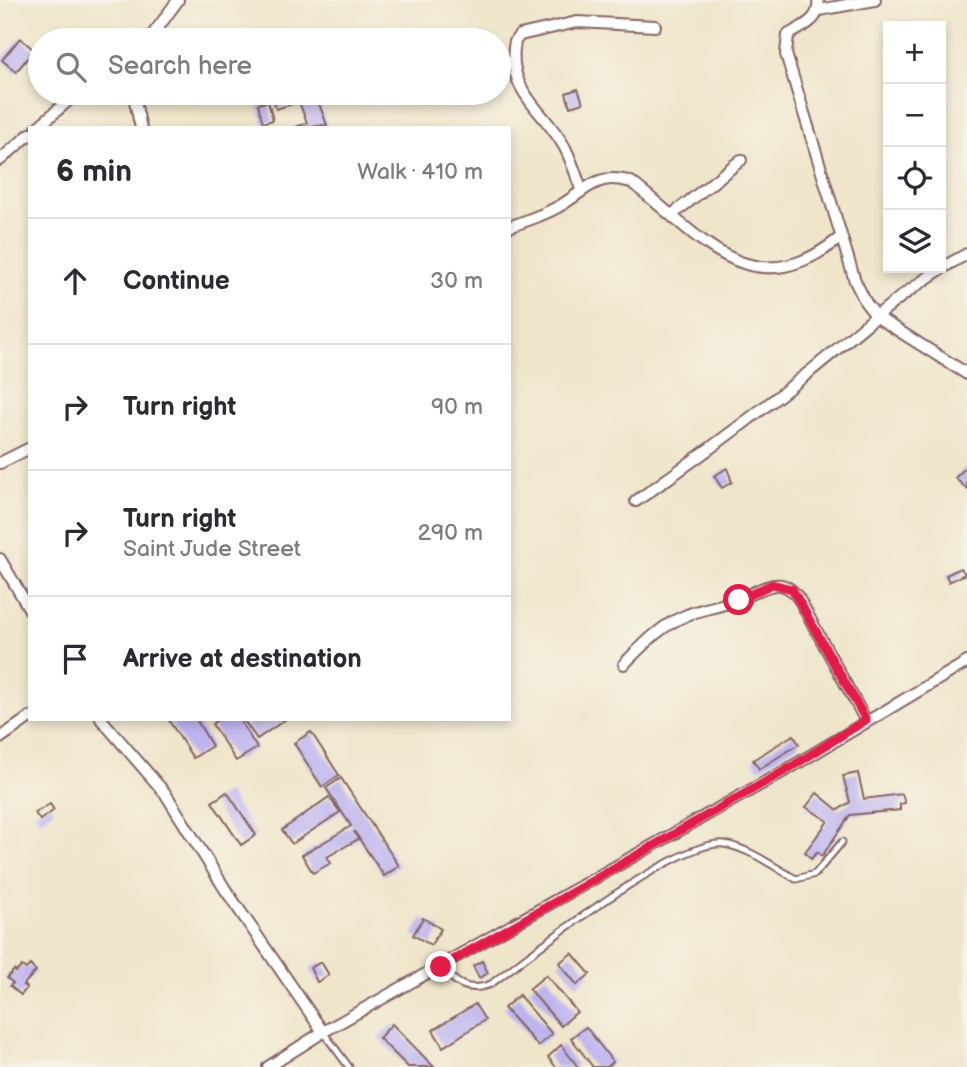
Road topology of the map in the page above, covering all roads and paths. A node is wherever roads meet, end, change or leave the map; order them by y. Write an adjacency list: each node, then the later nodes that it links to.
1 (178, 0): 5 (street)
2 (875, 0): 3 (street)
3 (819, 5): 16 (street)
4 (655, 26): 13 (street)
5 (158, 28)
6 (63, 105): 8 (street)
7 (136, 105): 9 (street)
8 (39, 126)
9 (141, 126)
10 (28, 136): 11 (street)
11 (0, 160)
12 (741, 160): 14 (street)
13 (581, 189): 14 (street); 15 (street)
14 (673, 214): 16 (street)
15 (511, 226)
16 (841, 237): 18 (street)
17 (967, 254): 18 (street)
18 (877, 317): 19 (street); 22 (street)
19 (967, 374)
20 (28, 449): 21 (street)
21 (0, 463)
22 (636, 501)
23 (0, 559): 24 (street)
24 (28, 607)
25 (967, 662): 28 (street)
26 (624, 664): 28 (street)
27 (28, 718): 30 (street)
28 (866, 720): 32 (street)
29 (102, 721): 33 (street)
30 (0, 738)
31 (842, 842): 32 (lane)
32 (441, 967): 33 (street)
33 (323, 1032): 34 (street); 35 (lane)
34 (268, 1067)
35 (349, 1067)

